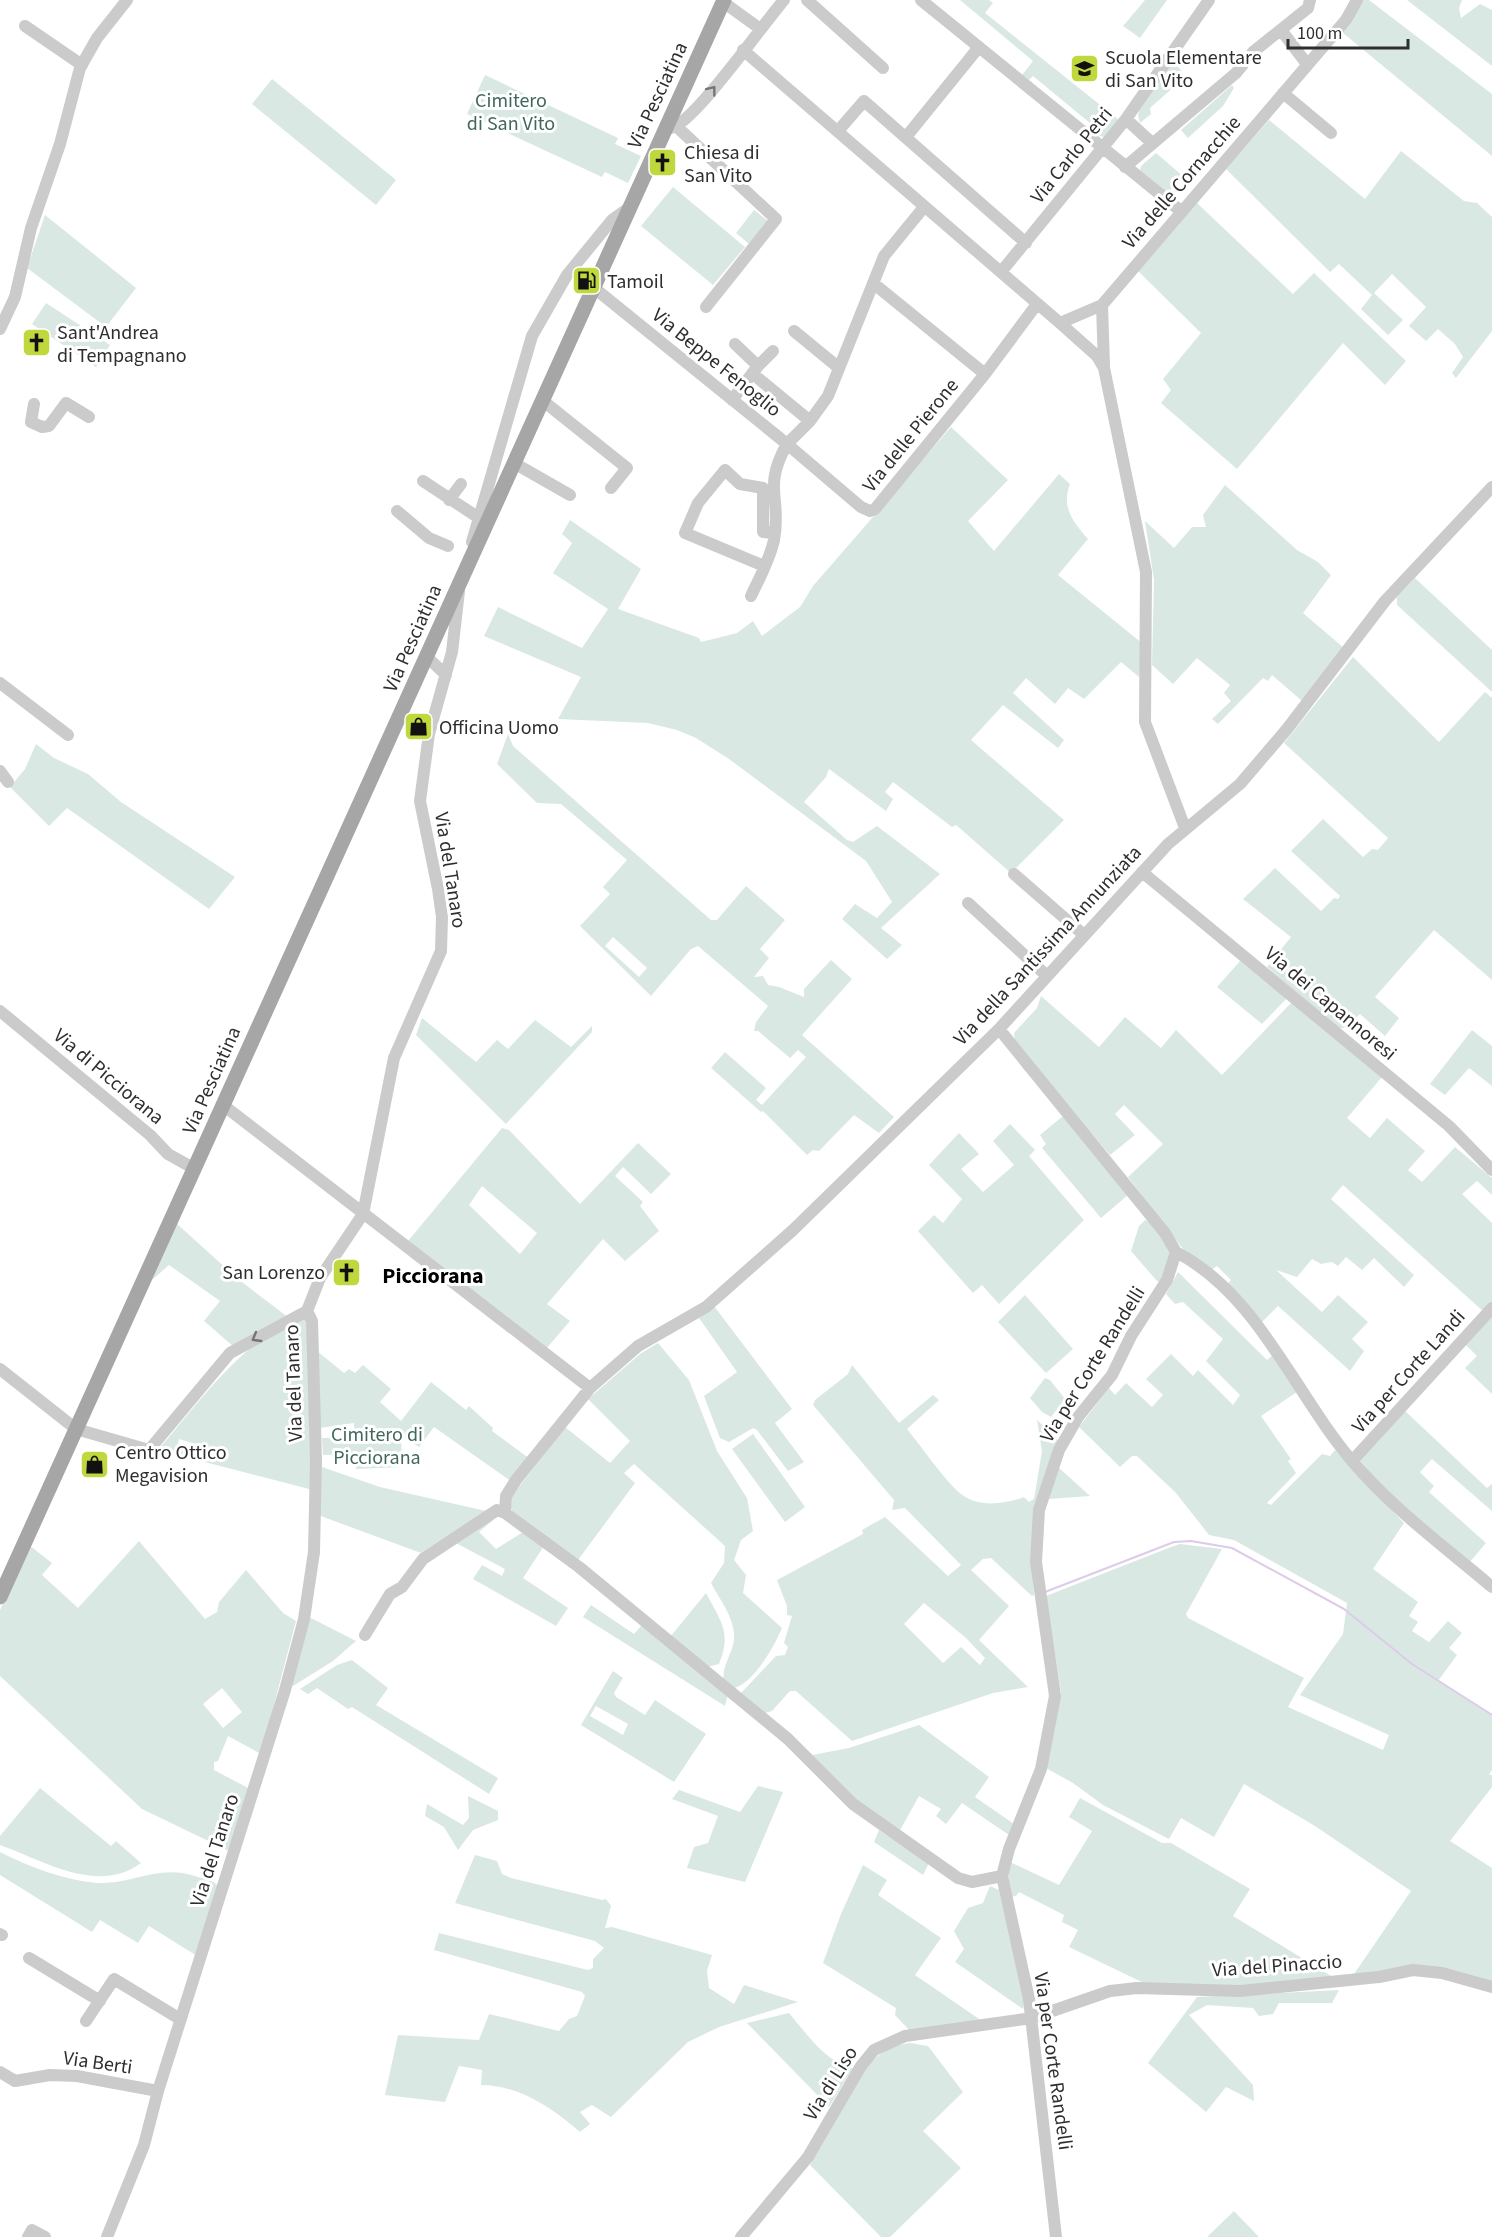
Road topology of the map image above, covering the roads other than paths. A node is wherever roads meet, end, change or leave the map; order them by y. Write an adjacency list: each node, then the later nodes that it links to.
1 (127, 0): 14 (street)
2 (784, 0): 10 (street)
3 (807, 0): 16 (street)
4 (921, 0): 12 (street)
5 (1209, 0): 18 (street, Via Carlo Petri)
6 (1310, 0): 11 (street)
7 (1357, 0): 15 (street, Via delle Cornacchie)
8 (724, 1): 10 (street); 19 (main road, Via Pesciatina)
9 (25, 26): 14 (street)
10 (759, 28): 13 (street)
11 (1281, 30): 15 (street); 23 (street)
12 (979, 47): 22 (street); 24 (street)
13 (743, 50): 19 (street, one-way to 13); 20 (street)
14 (82, 64): 37 (street)
15 (1307, 64): 17 (street, Via delle Cornacchie)
16 (883, 68)
17 (1283, 93): 21 (street); 28 (street, Via delle Cornacchie)
18 (1126, 119): 23 (street); 24 (street, Via Carlo Petri)
19 (671, 128): 27 (main road, Via Pesciatina); 35 (street)
20 (838, 131): 22 (street); 26 (street)
21 (1331, 133)
22 (906, 137): 29 (street)
23 (1152, 143): 25 (street)
24 (1102, 149): 25 (street); 29 (street, Via Carlo Petri)
25 (1125, 167): 28 (street)
26 (924, 207): 30 (street); 31 (street)
27 (629, 208): 32 (main road, Via Pesciatina); 60 (street, Via Pesciatina)
28 (1182, 212): 34 (street, Via delle Cornacchie)
29 (1026, 243): 30 (street, Via Carlo Petri)
30 (1001, 272): 33 (street)
31 (873, 283): 41 (street); 44 (street)
32 (593, 287): 46 (street, Via Beppe Fenoglio); 47 (main road, Via Pesciatina)
33 (1037, 304): 36 (street); 44 (street, Via delle Pierone)
34 (1102, 305): 36 (street); 42 (street)
35 (706, 308)
36 (1060, 323): 42 (street)
37 (0, 329)
38 (794, 331): 41 (street)
39 (735, 344): 43 (street)
40 (773, 351): 43 (street)
41 (840, 368): 50 (street)
42 (1104, 368): 72 (street)
43 (761, 371): 45 (street); 46 (street); 50 (street)
44 (985, 374): 51 (street, Via delle Pierone)
45 (748, 392)
46 (732, 399): 51 (street, Via Beppe Fenoglio)
47 (542, 400): 52 (main road, Via Pesciatina); 56 (street)
48 (34, 404): 49 (street)
49 (89, 417)
50 (810, 421): 51 (street)
51 (787, 444): 61 (street)
52 (514, 463): 57 (street); 64 (main road, Via Pesciatina)
53 (423, 481): 58 (street)
54 (461, 484): 58 (street)
55 (1492, 487): 72 (street, Via della Santissima Annunziata)
56 (611, 488)
57 (570, 495)
58 (449, 500): 60 (street)
59 (396, 511): 62 (street)
60 (479, 518): 64 (street, Via Pesciatina)
61 (774, 533): 63 (street); 63 (street)
62 (448, 546)
63 (764, 566): 65 (street)
64 (460, 581): 66 (main road, Via Pesciatina); 67 (street, Via del Tanaro)
65 (751, 596)
66 (426, 656): 67 (street); 80 (main road, Via Pesciatina)
67 (446, 675): 83 (street, Via del Tanaro)
68 (0, 683): 69 (street)
69 (68, 735)
70 (0, 771): 71 (street)
71 (8, 782)
72 (1185, 828): 73 (street, Via della Santissima Annunziata)
73 (1142, 872): 76 (street, Via della Santissima Annunziata); 82 (street, Via dei Capannoresi)
74 (1014, 874): 76 (street)
75 (968, 903): 77 (street)
76 (1084, 935): 77 (street, Via della Santissima Annunziata)
77 (1047, 976): 79 (street, Via della Santissima Annunziata)
78 (0, 1011): 81 (street, Via di Picciorana)
79 (999, 1029): 84 (street); 88 (street, Via della Santissima Annunziata)
80 (223, 1105): 81 (main road, Via Pesciatina); 83 (street)
81 (193, 1168): 89 (main road, Via Pesciatina)
82 (1492, 1170)
83 (363, 1214): 86 (street, Via del Tanaro); 88 (street)
84 (1176, 1252): 90 (street); 95 (street, Via per Corte Randelli)
85 (1492, 1308): 90 (street, Via per Corte Landi)
86 (307, 1311): 89 (street, one-way to 89); 100 (street, Via del Tanaro)
87 (0, 1368): 89 (street)
88 (590, 1388): 91 (street, Via della Santissima Annunziata)
89 (76, 1430): 93 (main road, Via Pesciatina)
90 (1352, 1461): 92 (street)
91 (505, 1513): 94 (street); 95 (street)
92 (1492, 1587)
93 (0, 1597)
94 (365, 1635)
95 (1002, 1876): 99 (street, Via per Corte Randelli)
96 (29, 1958): 98 (street)
97 (1492, 1987): 99 (street, Via del Pinaccio)
98 (100, 2001): 100 (street); 101 (street)
99 (1032, 2018): 109 (street, Via di Liso); 110 (street, Via per Corte Randelli)
100 (180, 2019): 105 (street, Via del Tanaro)
101 (86, 2021)
102 (0, 2072): 103 (street)
103 (15, 2081): 104 (street, Via Berti); 105 (street, Via Berti)
104 (0, 2085)
105 (158, 2091): 108 (street, Via del Tanaro)
106 (28, 2237): 107 (street)
107 (45, 2237)
108 (107, 2237)
109 (741, 2237)
110 (1056, 2237)

